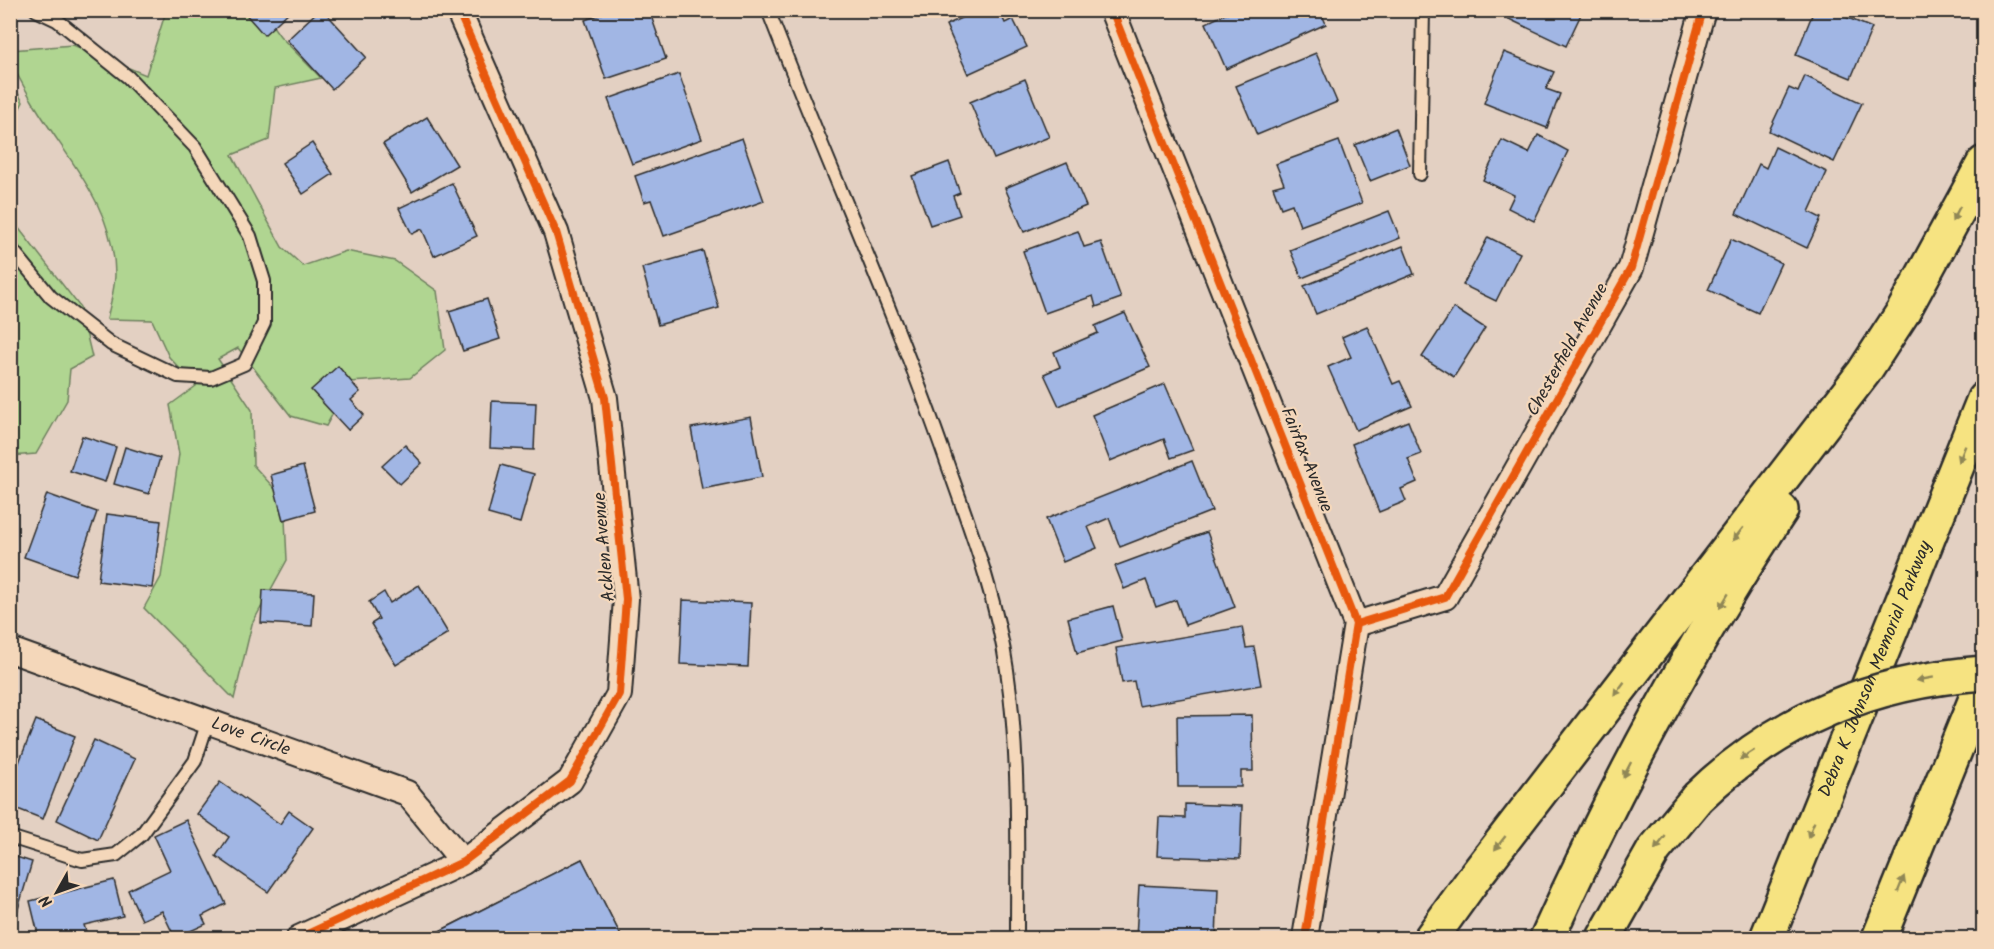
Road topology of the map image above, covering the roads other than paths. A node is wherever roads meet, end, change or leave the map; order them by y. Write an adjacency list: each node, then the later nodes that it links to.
1 (36, 10): 10 (lane)
2 (448, 10): 7 (street)
3 (768, 10): 21 (lane)
4 (1112, 10): 13 (street, Fairfax Avenue)
5 (1424, 10): 9 (lane)
6 (1703, 10): 13 (street, Chesterfield Avenue)
7 (463, 20): 19 (street, Acklen Avenue)
8 (1983, 163): 11 (highway, one-way to 11)
9 (1420, 174)
10 (10, 247)
11 (1864, 372): 23 (highway, one-way to 23); 24 (highway, one-way to 24)
12 (1983, 399): 26 (highway, Debra K Johnson Memorial Parkway, one-way to 26)
13 (1356, 624): 22 (street)
14 (12, 655): 17 (street, Love Circle)
15 (1983, 672): 25 (highway, one-way to 25, bridge)
16 (1983, 679): 27 (highway, one-way to 16)
17 (208, 721): 18 (lane); 19 (street, Love Circle)
18 (10, 837)
19 (463, 862): 20 (street, Acklen Avenue)
20 (299, 939)
21 (1017, 939)
22 (1305, 939)
23 (1431, 939)
24 (1547, 939)
25 (1604, 939)
26 (1767, 939)
27 (1879, 939)

